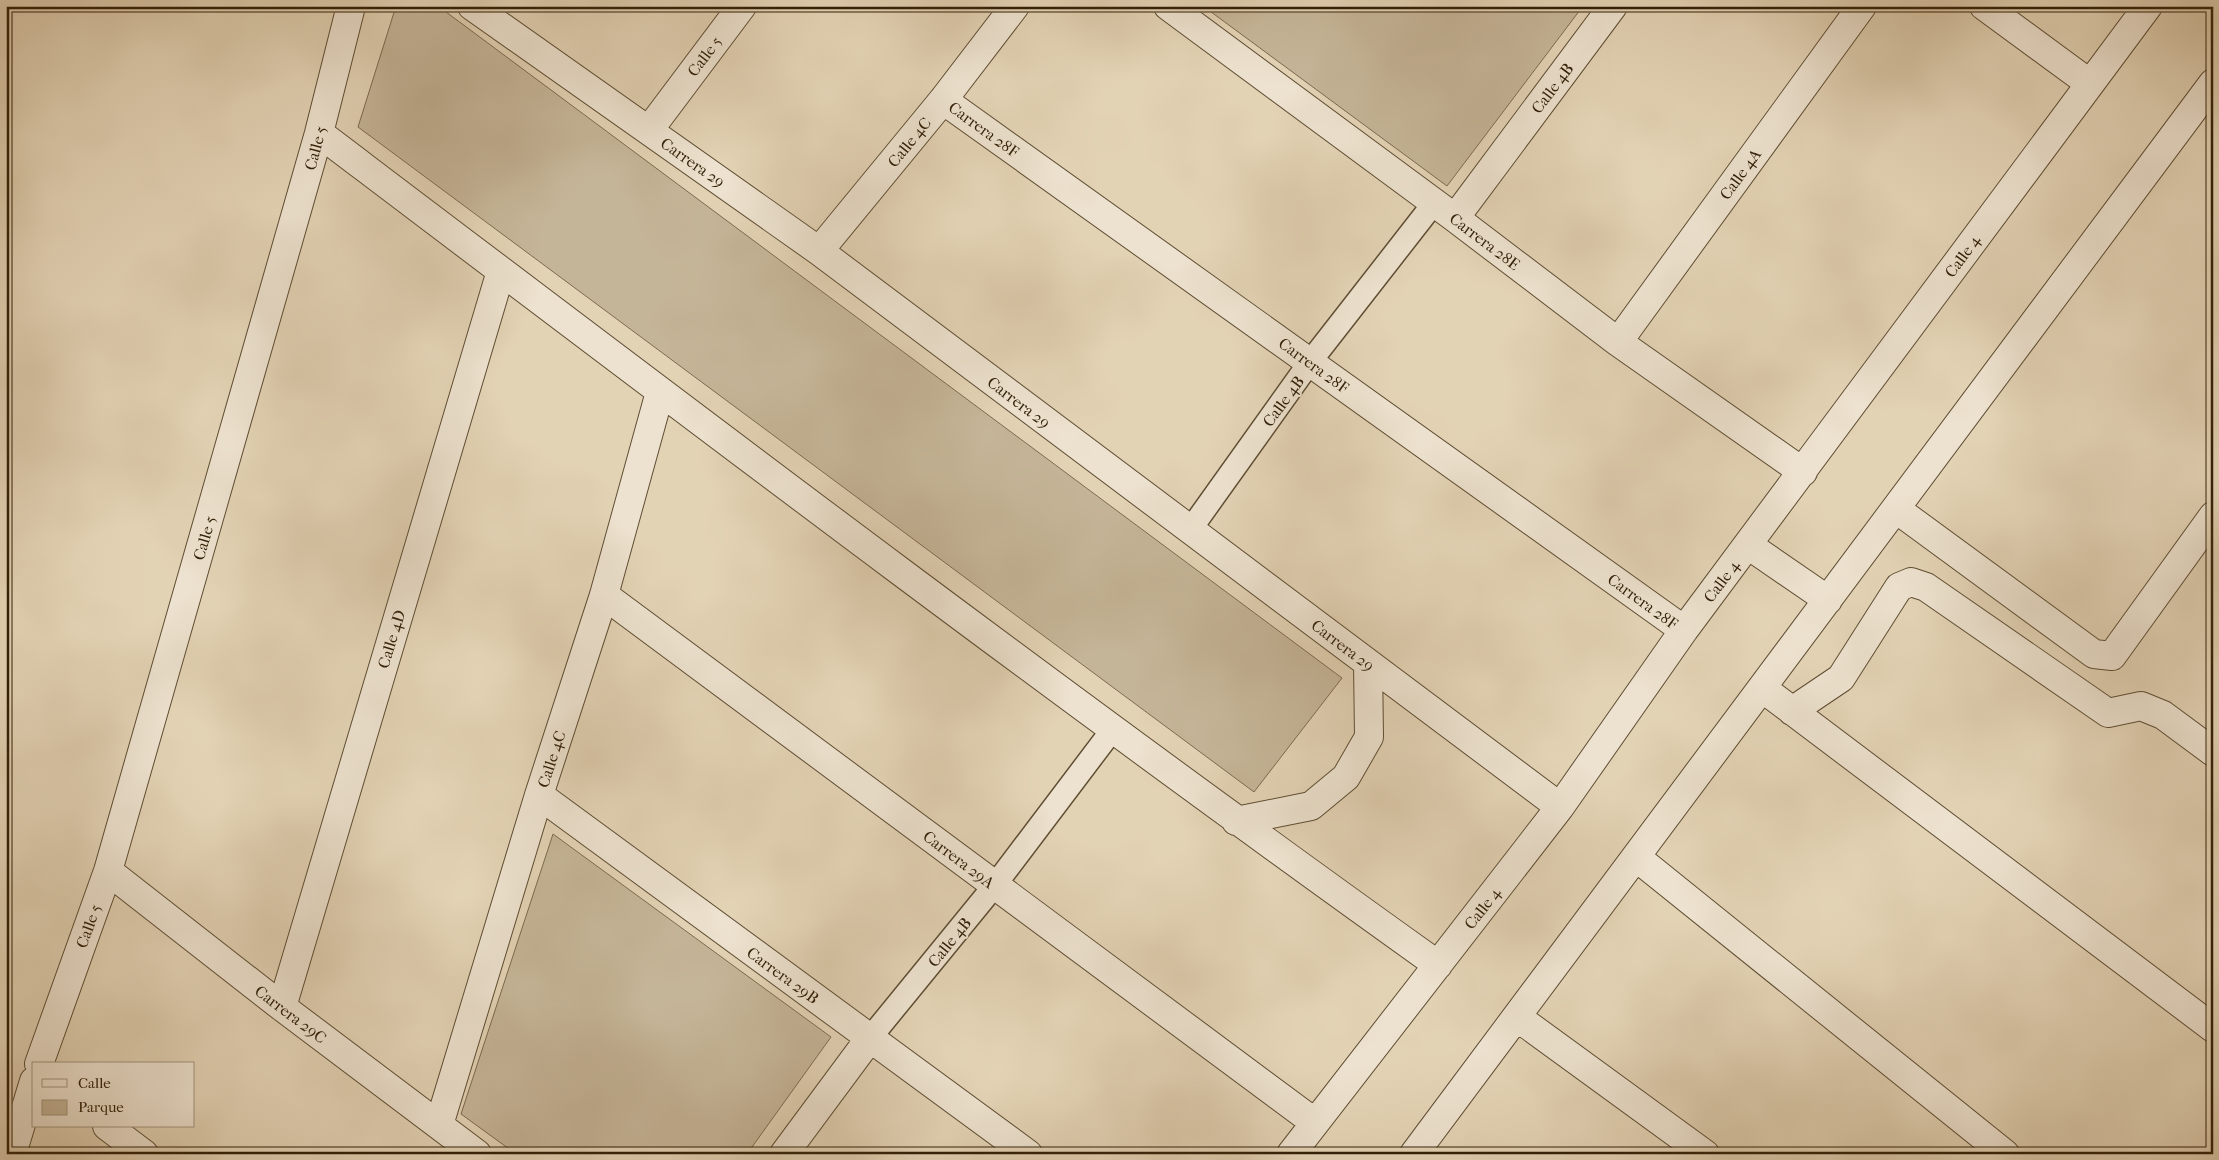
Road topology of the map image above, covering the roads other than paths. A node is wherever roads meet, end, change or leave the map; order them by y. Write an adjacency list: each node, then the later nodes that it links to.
1 (351, 6): 14 (street, Calle 5)
2 (742, 6): 13 (street, Calle 5)
3 (1015, 6): 12 (street, Calle 4C)
4 (1168, 6): 15 (street, Carrera 28E)
5 (1613, 6): 15 (street, Calle 4B)
6 (1862, 6): 18 (street, Calle 4A)
7 (1984, 6): 10 (street)
8 (2148, 6): 10 (street, Calle 4)
9 (487, 11): 13 (street, Carrera 29)
10 (2089, 83): 21 (street, Calle 4)
11 (2213, 84): 22 (street)
12 (943, 100): 16 (street, Calle 4C); 19 (street, Carrera 28F)
13 (649, 130): 16 (street, Carrera 29)
14 (319, 133): 17 (street); 38 (street, Calle 5)
15 (1445, 210): 18 (street, Carrera 28E); 19 (street, Calle 4B)
16 (819, 251): 24 (street, Carrera 29)
17 (501, 271): 20 (street); 41 (street, Calle 4D)
18 (1618, 342): 21 (street, Carrera 28E)
19 (1310, 362): 24 (street, Calle 4B); 28 (street, Carrera 28F)
20 (660, 392): 26 (street, Calle 4C); 32 (street)
21 (1803, 472): 25 (street, Calle 4)
22 (1896, 509): 23 (street); 27 (street)
23 (2213, 516)
24 (1190, 530): 29 (street, Carrera 29)
25 (1748, 545): 27 (street); 28 (street, Calle 4)
26 (604, 594): 34 (street, Calle 4C); 39 (street, Carrera 29A)
27 (1828, 600): 30 (street)
28 (1684, 630): 35 (street, Calle 4)
29 (1368, 663): 35 (street, Carrera 29); 36 (street)
30 (1762, 688): 31 (street); 37 (street)
31 (1792, 711): 33 (street); 43 (street)
32 (1113, 729): 36 (street); 39 (street, Calle 4B)
33 (2213, 752)
34 (539, 796): 44 (street, Carrera 29B); 48 (street, Calle 4C)
35 (1560, 807): 40 (street, Calle 4)
36 (1236, 821): 40 (street)
37 (1636, 857): 42 (street); 58 (street)
38 (108, 871): 41 (street, Carrera 29C); 45 (street, Calle 5)
39 (995, 885): 44 (street, Calle 4B); 47 (street, Carrera 29A)
40 (1438, 966): 47 (street, Calle 4)
41 (282, 1007): 48 (street, Carrera 29C)
42 (1517, 1017): 56 (street); 57 (street)
43 (2213, 1028)
44 (870, 1038): 53 (street, Calle 4B); 54 (street, Carrera 29B)
45 (40, 1062)
46 (32, 1087): 50 (street)
47 (1314, 1122): 55 (street, Calle 4)
48 (439, 1126): 52 (street, Carrera 29C)
49 (110, 1128): 51 (street)
50 (12, 1154)
51 (144, 1154)
52 (477, 1154)
53 (784, 1154)
54 (1028, 1154)
55 (1291, 1154)
56 (1414, 1154)
57 (1705, 1154)
58 (2005, 1154)

